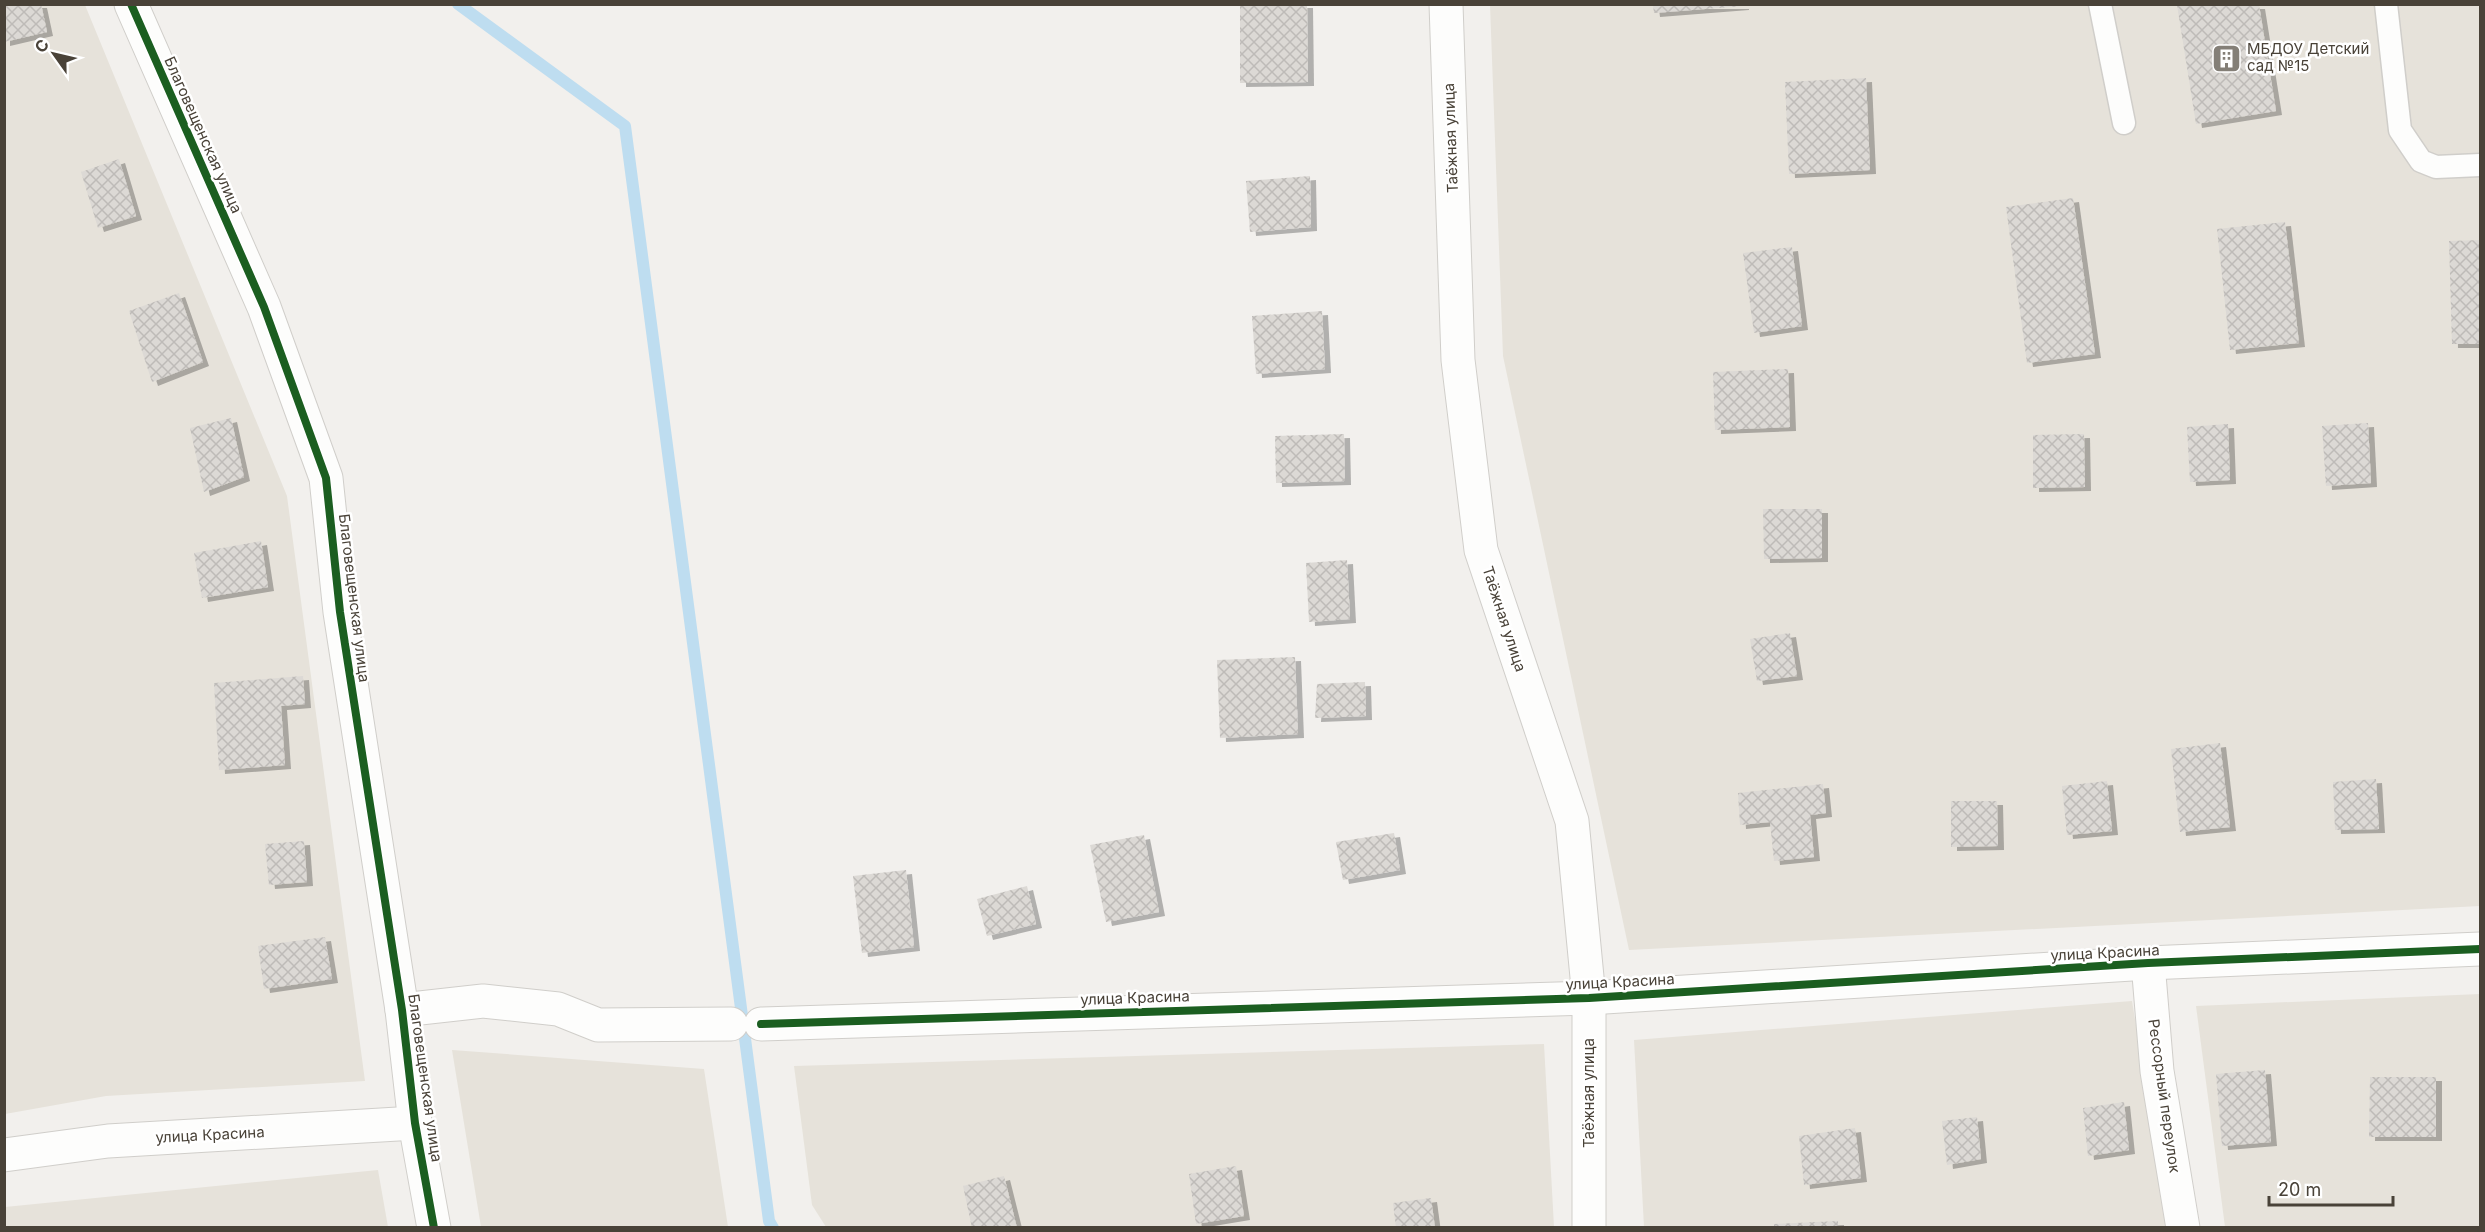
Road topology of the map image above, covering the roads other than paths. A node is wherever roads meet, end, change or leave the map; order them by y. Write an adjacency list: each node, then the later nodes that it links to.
1 (131, 4): 10 (street, Благовещенская улица)
2 (1446, 4): 9 (street, Таёжная улица)
3 (2100, 4): 5 (lane)
4 (2386, 4): 6 (lane)
5 (2124, 123)
6 (2481, 165)
7 (2481, 949): 8 (street, улица Красина)
8 (2148, 963): 9 (street, улица Красина); 15 (street, Рессорный переулок)
9 (1589, 998): 10 (street, улица Красина); 14 (street, Таёжная улица)
10 (402, 1010): 11 (street, Благовещенская улица)
11 (415, 1123): 12 (street, улица Красина); 13 (street, Благовещенская улица)
12 (4, 1155)
13 (434, 1227)
14 (1589, 1227)
15 (2183, 1227)

